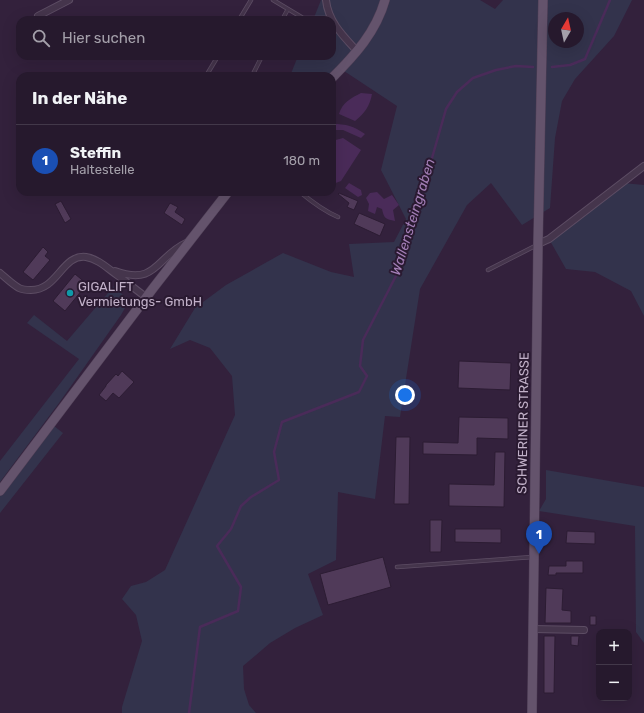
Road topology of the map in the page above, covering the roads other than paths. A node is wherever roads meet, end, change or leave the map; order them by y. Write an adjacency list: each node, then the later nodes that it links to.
1 (69, 0): 8 (street)
2 (251, 0): 9 (lane)
3 (273, 0): 7 (lane)
4 (326, 0): 12 (street)
5 (385, 0): 14 (main road)
6 (543, 0): 25 (main road, SCHWERINER STRASSE)
7 (288, 9): 10 (lane); 11 (lane)
8 (38, 16)
9 (241, 16)
10 (284, 16)
11 (300, 16)
12 (330, 16)
13 (336, 26): 14 (street)
14 (357, 51): 19 (main road)
15 (216, 60): 17 (lane)
16 (260, 60): 18 (lane)
17 (208, 72)
18 (254, 72)
19 (336, 74)
20 (644, 166): 25 (street)
21 (225, 196): 24 (main road)
22 (305, 196): 23 (lane)
23 (338, 217)
24 (188, 243): 26 (street); 29 (main road)
25 (538, 244): 27 (lane); 31 (main road, SCHWERINER STRASSE)
26 (110, 270): 28 (street); 29 (street)
27 (488, 270)
28 (0, 273)
29 (146, 297): 30 (main road)
30 (0, 491)
31 (534, 557): 32 (lane); 33 (main road, SCHWERINER STRASSE)
32 (397, 567)
33 (533, 628): 34 (street); 35 (main road, SCHWERINER STRASSE)
34 (584, 630)
35 (532, 713)

